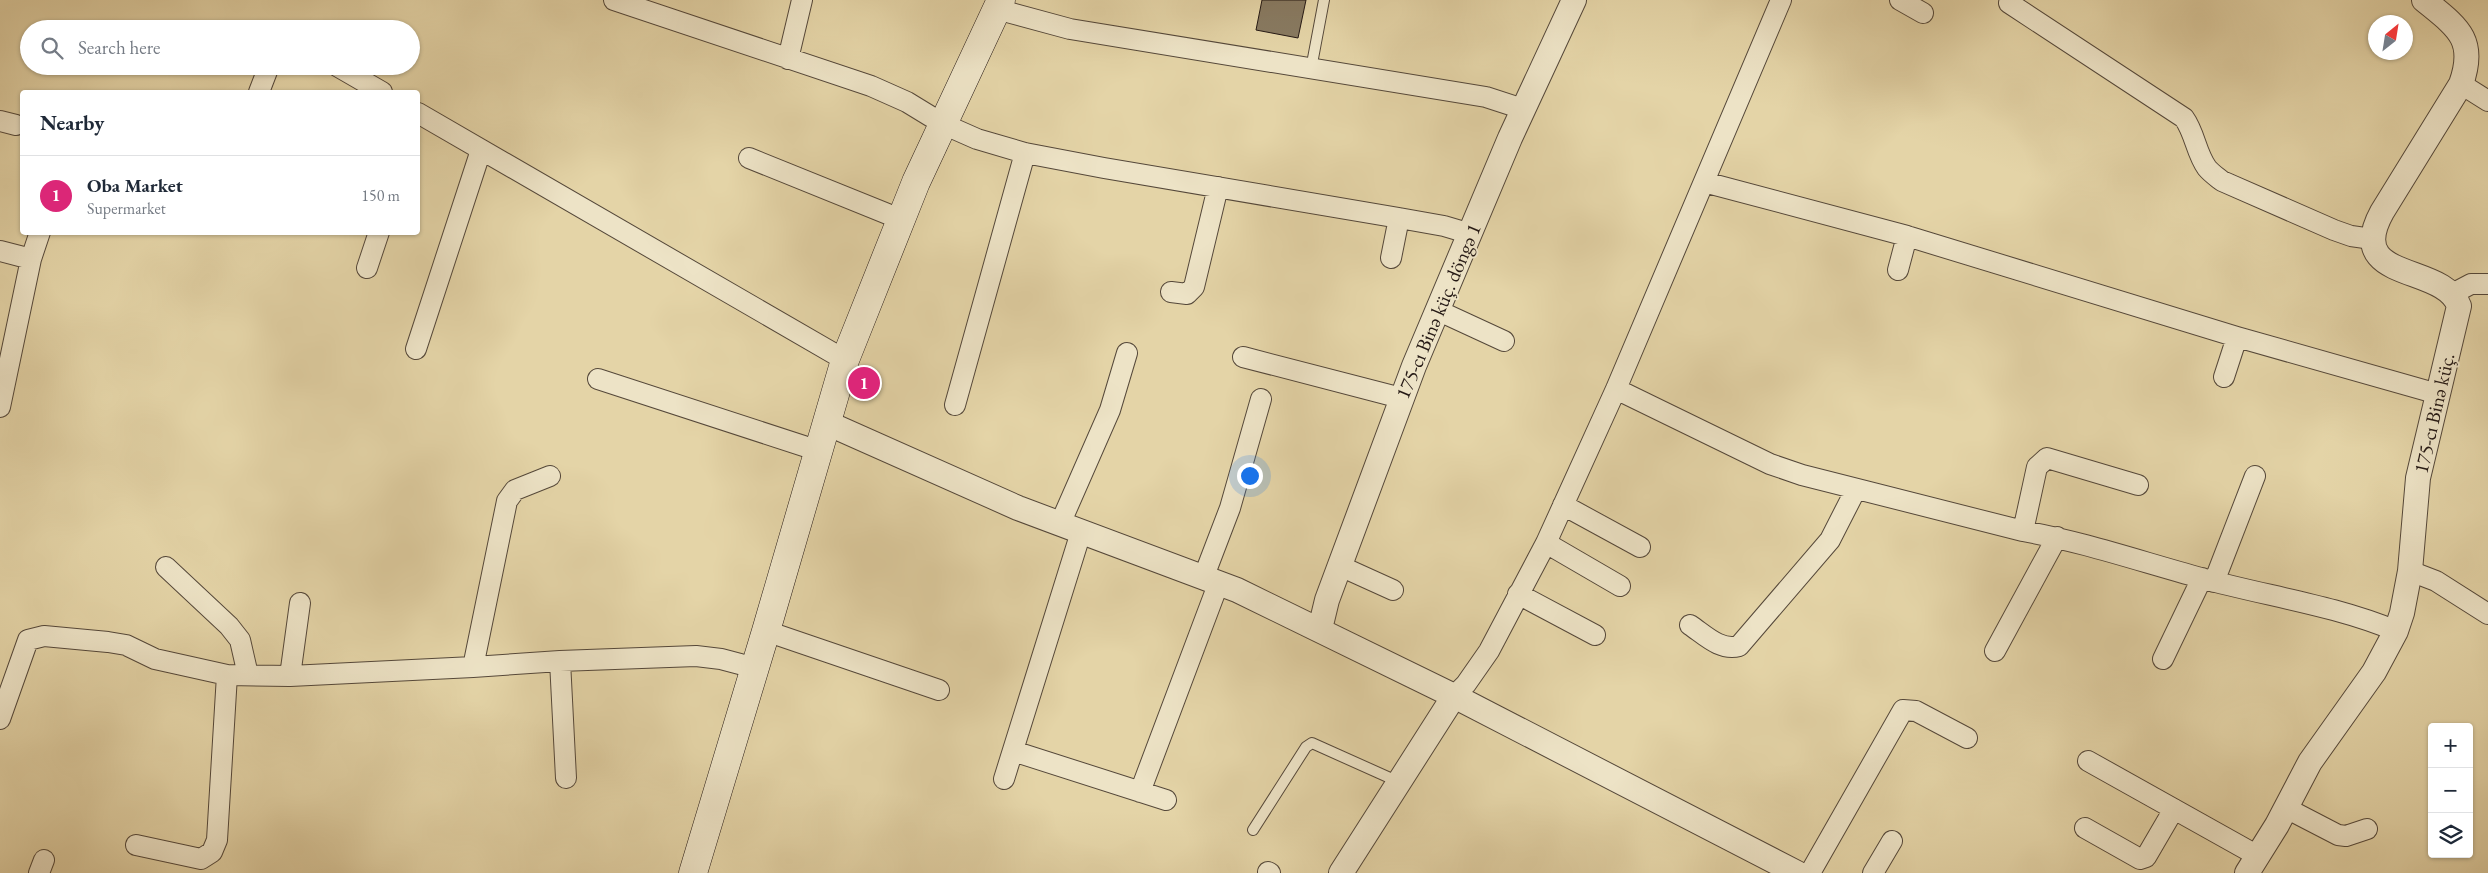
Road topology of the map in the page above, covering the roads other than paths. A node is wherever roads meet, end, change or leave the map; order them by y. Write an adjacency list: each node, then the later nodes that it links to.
1 (614, 0): 10 (street)
2 (802, 0): 12 (street)
3 (1324, 0): 13 (lane)
4 (1574, 0): 20 (street, 175-cı Binə küç. döngə 1)
5 (1781, 0): 26 (street)
6 (1900, 0): 11 (street)
7 (2424, 0): 16 (street)
8 (2008, 3): 34 (street)
9 (998, 4): 13 (street); 22 (main road)
10 (665, 8): 12 (street)
11 (1923, 13)
12 (788, 59): 22 (street)
13 (1311, 69): 20 (street)
14 (266, 75): 17 (street)
15 (353, 75): 18 (street)
16 (2461, 84): 19 (street); 34 (street)
17 (260, 90)
18 (379, 90)
19 (2488, 101)
20 (1523, 109): 30 (street, 175-cı Binə küç. döngə 1)
21 (420, 119): 23 (street)
22 (943, 124): 24 (street); 29 (main road)
23 (481, 150): 46 (street); 49 (street)
24 (1025, 153): 27 (street); 56 (street)
25 (749, 158): 29 (street)
26 (1704, 182): 33 (street); 52 (street)
27 (1218, 187): 28 (street); 41 (street)
28 (1399, 218): 30 (street); 36 (street)
29 (900, 219): 49 (main road)
30 (1471, 234): 43 (street, 175-cı Binə küç. döngə 1)
31 (39, 235): 37 (street)
32 (378, 235): 38 (street)
33 (1907, 236): 39 (street); 44 (street)
34 (2372, 239): 42 (street)
35 (0, 251): 37 (street)
36 (1391, 258)
37 (31, 259): 57 (street)
38 (367, 268)
39 (1898, 270)
40 (2488, 284): 42 (street)
41 (1171, 292)
42 (2452, 294): 53 (street, 175-cı Binə küç.)
43 (1439, 311): 45 (street); 54 (street, 175-cı Binə küç. döngə 1)
44 (2237, 337): 50 (street); 53 (street)
45 (1504, 341)
46 (416, 350)
47 (1127, 353): 65 (street)
48 (1243, 357): 54 (street)
49 (845, 360): 58 (main road)
50 (2224, 377)
51 (598, 379): 59 (street)
52 (1616, 389): 63 (street); 64 (street)
53 (2438, 394): 72 (street, 175-cı Binə küç.)
54 (1401, 398): 70 (street, 175-cı Binə küç. döngə 1)
55 (1261, 399): 73 (street)
56 (955, 405)
57 (0, 407)
58 (826, 423): 59 (main road); 65 (street)
59 (820, 451): 82 (main road)
60 (550, 476): 88 (street)
61 (2255, 476): 74 (street)
62 (2138, 485): 66 (street)
63 (1856, 489): 66 (street); 80 (street)
64 (1563, 504): 68 (street); 69 (street)
65 (1070, 528): 73 (street); 97 (street)
66 (2024, 531): 67 (street)
67 (2057, 537): 74 (street); 85 (street)
68 (1546, 543): 75 (street); 77 (street)
69 (1640, 547)
70 (1340, 566): 76 (street); 81 (street, 175-cı Binə küç. döngə 1)
71 (166, 567): 90 (street)
72 (2410, 571): 79 (street); 83 (street, 175-cı Binə küç.)
73 (1211, 579): 81 (street); 102 (street)
74 (2208, 580): 83 (street); 86 (street)
75 (1620, 586)
76 (1393, 590)
77 (1518, 594): 84 (street); 94 (street)
78 (300, 603): 92 (street)
79 (2488, 614)
80 (1690, 625)
81 (1320, 629): 94 (street)
82 (766, 631): 89 (main road); 93 (street)
83 (2396, 631): 104 (street, 175-cı Binə küç.)
84 (1595, 635)
85 (1995, 651)
86 (2163, 659)
87 (560, 660): 88 (street); 89 (street); 99 (street)
88 (474, 667): 92 (street)
89 (755, 668): 113 (main road)
90 (248, 674): 91 (street); 92 (street)
91 (226, 675): 95 (street); 110 (street)
92 (290, 676)
93 (939, 690)
94 (1454, 696): 101 (street); 112 (street)
95 (0, 719)
96 (1967, 738): 112 (street)
97 (1013, 751): 100 (street); 102 (street)
98 (2088, 761): 105 (street)
99 (566, 778)
100 (1004, 779)
101 (1400, 782): 108 (lane); 114 (street)
102 (1140, 792): 103 (street)
103 (1166, 800)
104 (2286, 808): 107 (street); 111 (street, 175-cı Binə küç.)
105 (2174, 809): 106 (street); 111 (street)
106 (2085, 828)
107 (2367, 829)
108 (1253, 830)
109 (1892, 841): 115 (street)
110 (136, 845)
111 (2253, 865)
112 (1795, 872)
113 (693, 873)
114 (1341, 873)
115 (1873, 873)

